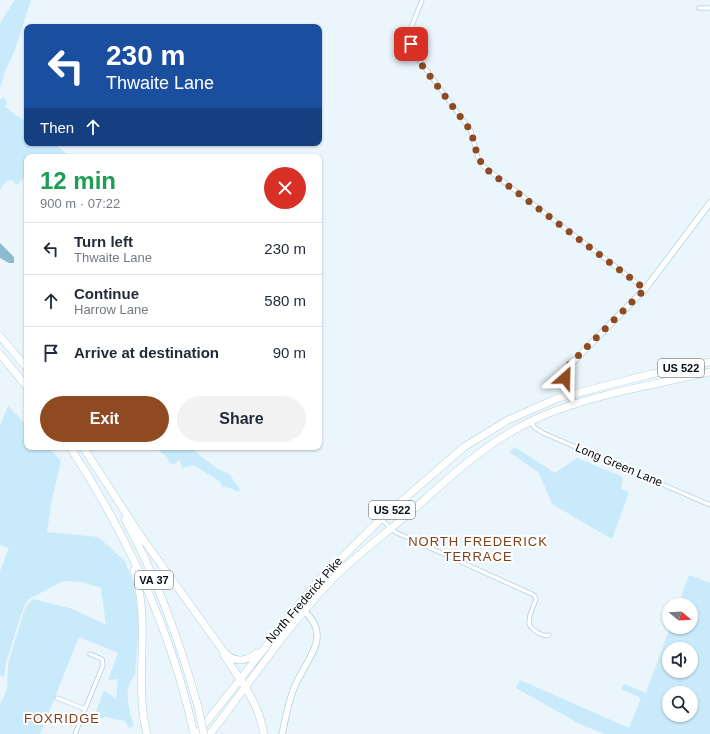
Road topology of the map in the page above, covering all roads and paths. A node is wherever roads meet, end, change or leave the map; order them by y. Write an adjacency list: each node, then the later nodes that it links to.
1 (422, 0): 5 (street)
2 (702, 4): 3 (street)
3 (710, 8)
4 (710, 203): 5 (street)
5 (645, 289): 12 (street)
6 (0, 336): 9 (highway)
7 (0, 354): 11 (highway)
8 (710, 362): 12 (highway, North Frederick Pike / US 522)
9 (24, 364)
10 (710, 372): 13 (highway, North Frederick Pike / US 522)
11 (24, 383)
12 (571, 395): 13 (street); 20 (highway, North Frederick Pike / US 522)
13 (574, 405): 14 (highway, North Frederick Pike / US 522)
14 (530, 421): 19 (street, Long Green Lane); 21 (highway, North Frederick Pike / US 522)
15 (72, 450): 18 (highway, VA 37)
16 (85, 450): 17 (highway, VA 37)
17 (92, 461): 26 (highway); 36 (highway, VA 37, bridge)
18 (103, 500): 33 (highway); 34 (highway, VA 37)
19 (710, 504)
20 (382, 519): 21 (street); 22 (highway, North Frederick Pike / US 522)
21 (391, 529): 23 (highway, North Frederick Pike / US 522); 24 (street)
22 (297, 605): 23 (street); 25 (highway, North Frederick Pike / US 522)
23 (304, 611): 29 (highway, North Frederick Pike / US 522); 39 (street)
24 (549, 635)
25 (272, 637): 26 (highway); 28 (highway, North Frederick Pike / US 522)
26 (212, 638): 28 (highway)
27 (90, 654): 31 (street)
28 (240, 679): 29 (highway); 35 (highway, North Frederick Pike / US 522)
29 (246, 687): 37 (highway, North Frederick Pike / US 522); 38 (highway)
30 (57, 698): 31 (street)
31 (85, 709): 32 (street)
32 (75, 734)
33 (148, 734)
34 (194, 734)
35 (197, 734)
36 (204, 734)
37 (210, 734)
38 (264, 734)
39 (282, 734)

